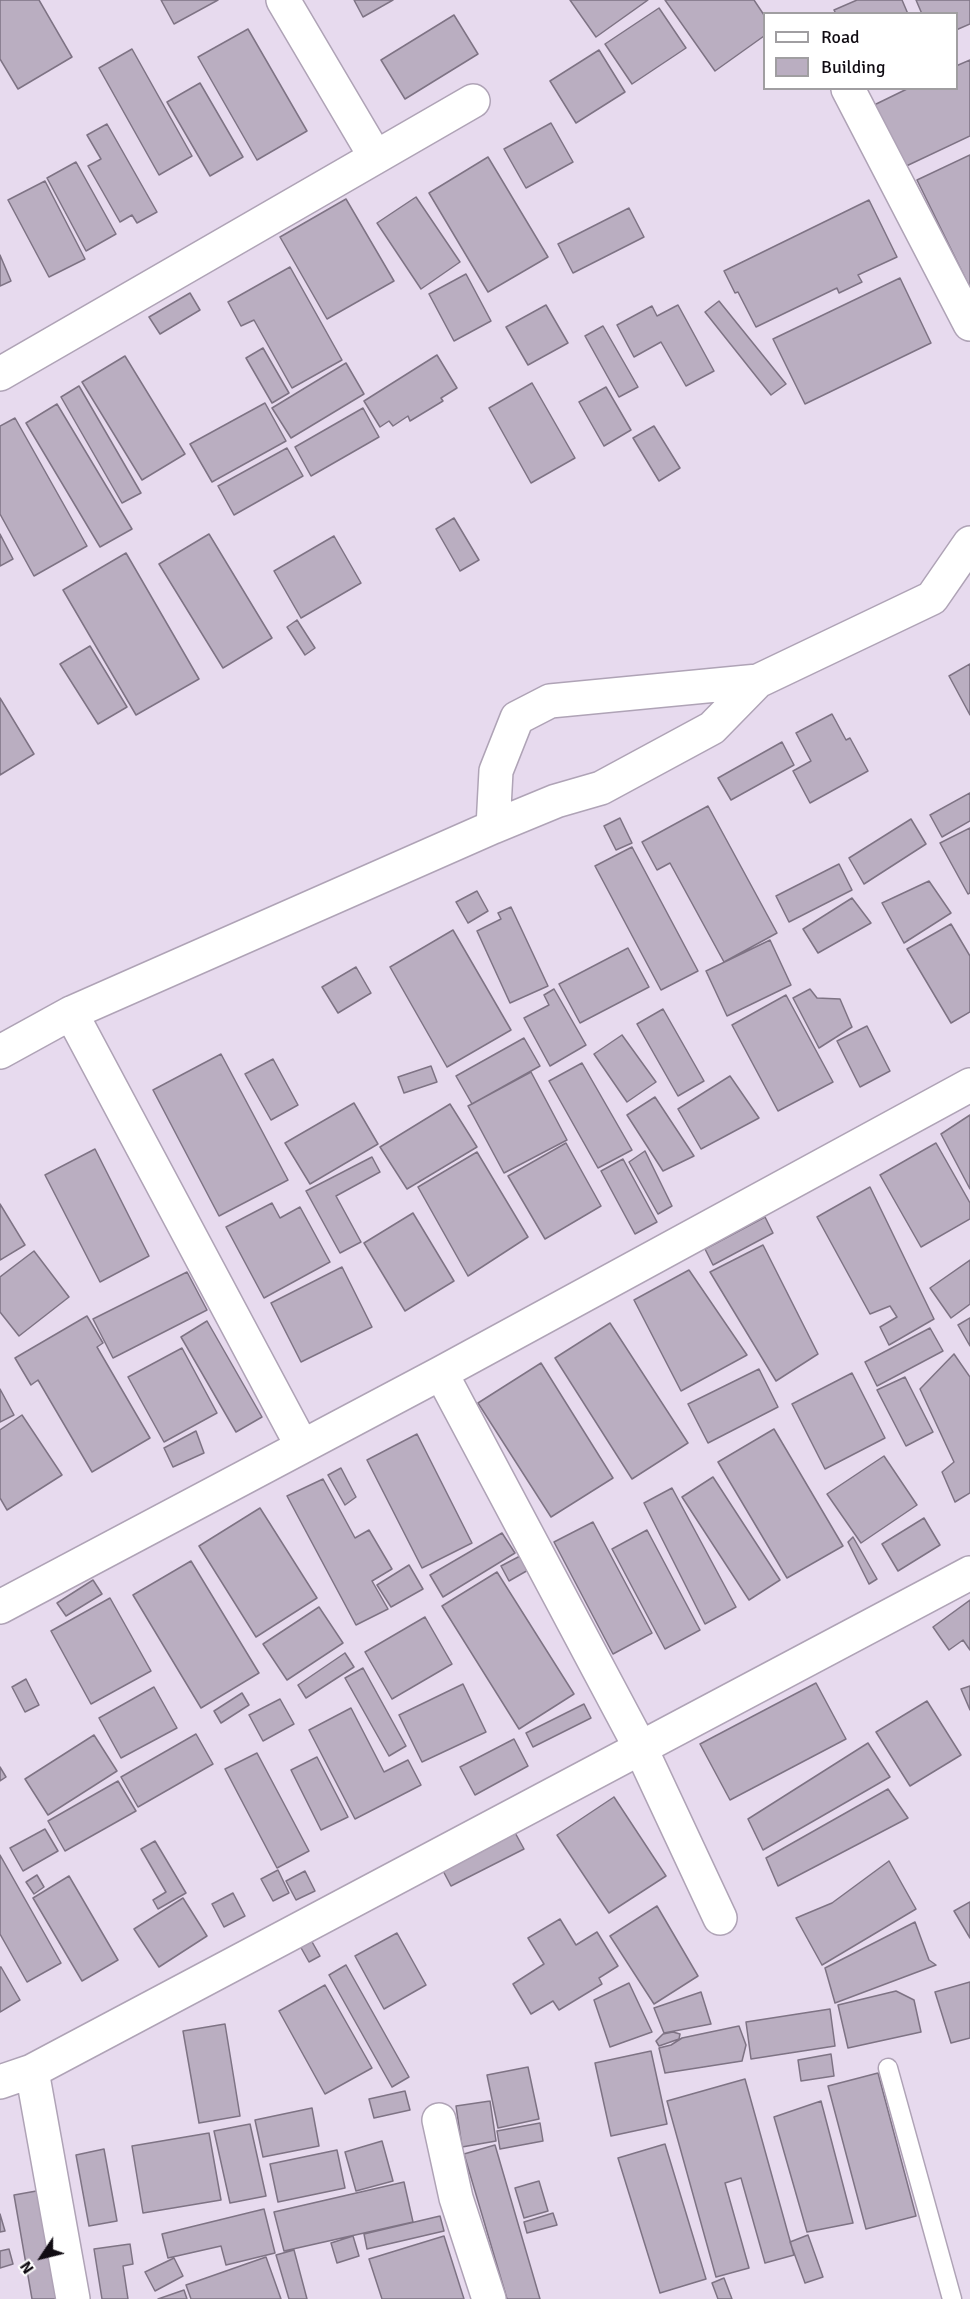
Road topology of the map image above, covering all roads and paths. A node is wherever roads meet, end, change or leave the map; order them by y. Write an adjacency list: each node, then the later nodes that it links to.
1 (283, 0): 4 (street)
2 (849, 90): 5 (street)
3 (473, 101): 4 (street)
4 (375, 156): 6 (street)
5 (970, 324)
6 (0, 374)
7 (970, 543): 8 (street)
8 (758, 681): 9 (street); 9 (street)
9 (493, 827): 10 (street)
10 (71, 1013): 11 (street); 14 (street)
11 (0, 1052)
12 (970, 1085): 13 (street)
13 (441, 1373): 14 (street); 17 (street)
14 (302, 1446): 16 (street)
15 (970, 1573): 17 (street)
16 (0, 1607)
17 (640, 1747): 18 (street); 20 (street)
18 (720, 1918)
19 (888, 2068): 25 (lane)
20 (32, 2071): 21 (street); 23 (street)
21 (0, 2082)
22 (439, 2120): 24 (street)
23 (73, 2299)
24 (489, 2299)
25 (952, 2299)

